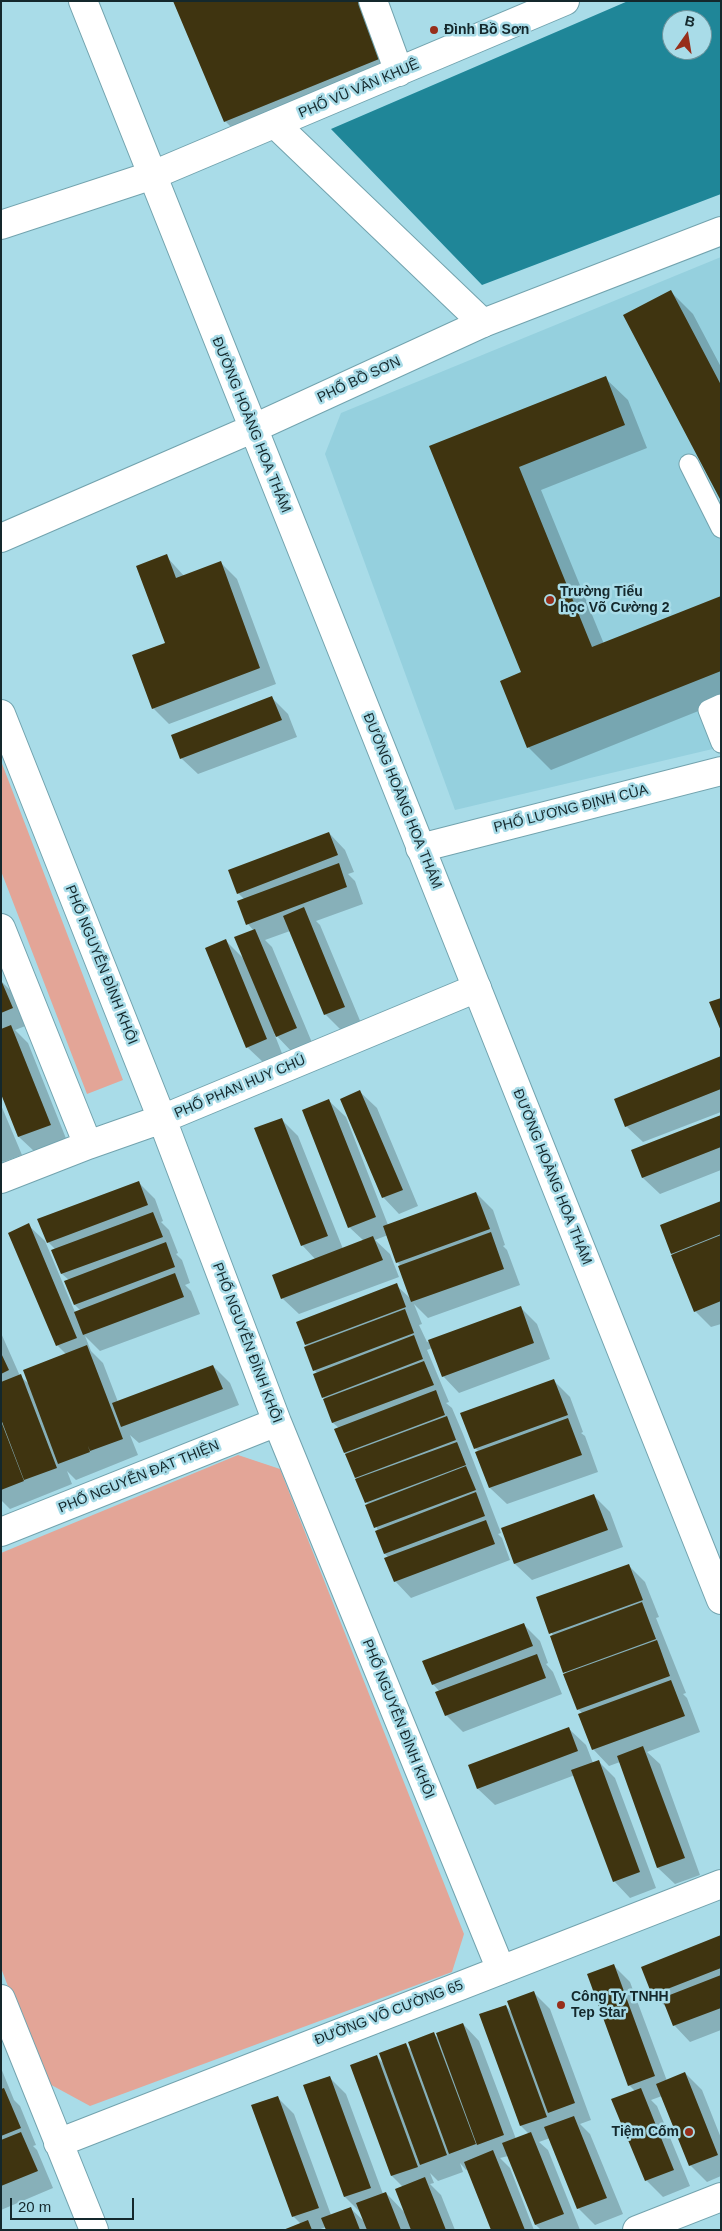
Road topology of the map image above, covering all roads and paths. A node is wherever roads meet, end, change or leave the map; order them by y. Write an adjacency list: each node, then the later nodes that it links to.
1 (83, 1): 6 (street, ĐƯỜNG HOÀNG HOA THÁM)
2 (373, 1): 4 (street)
3 (565, 1): 4 (street, PHỐ VŨ VĂN KHUÊ)
4 (399, 72): 5 (street, PHỐ VŨ VĂN KHUÊ)
5 (275, 124): 6 (street, PHỐ VŨ VĂN KHUÊ); 9 (street)
6 (153, 175): 7 (street, PHỐ VŨ VĂN KHUÊ); 10 (street, ĐƯỜNG HOÀNG HOA THÁM)
7 (1, 225)
8 (721, 231): 9 (street, PHỐ BỒ SƠN)
9 (483, 322): 10 (street, PHỐ BỒ SƠN)
10 (252, 429): 13 (street, PHỐ BỒ SƠN); 18 (street, ĐƯỜNG HOÀNG HOA THÁM)
11 (689, 464): 12 (lane)
12 (721, 528)
13 (1, 538)
14 (721, 704): 16 (lane)
15 (1, 714): 21 (street, PHỐ NGUYỄN ĐÌNH KHÔI)
16 (721, 743)
17 (721, 771): 18 (street, PHỐ LƯƠNG ĐỊNH CỦA)
18 (420, 848): 20 (street, ĐƯỜNG HOÀNG HOA THÁM)
19 (1, 928): 22 (street)
20 (477, 988): 21 (street, PHỐ PHAN HUY CHÚ); 26 (street, ĐƯỜNG HOÀNG HOA THÁM)
21 (162, 1119): 22 (street, PHỐ PHAN HUY CHÚ); 24 (street, PHỐ NGUYỄN ĐÌNH KHÔI)
22 (88, 1145): 23 (street, PHỐ PHAN HUY CHÚ)
23 (1, 1179)
24 (277, 1422): 25 (street, PHỐ NGUYỄN ĐẠT THIỆN); 29 (street, PHỐ NGUYỄN ĐÌNH KHÔI)
25 (1, 1532)
26 (715, 1568): 27 (street, ĐƯỜNG HOÀNG HOA THÁM)
27 (721, 1600)
28 (721, 1884): 29 (street, ĐƯỜNG VÕ CƯỜNG 65)
29 (501, 1970): 31 (street, ĐƯỜNG VÕ CƯỜNG 65)
30 (1, 1999): 31 (street)
31 (58, 2143): 33 (street)
32 (721, 2197): 34 (street)
33 (94, 2230)
34 (637, 2230)

